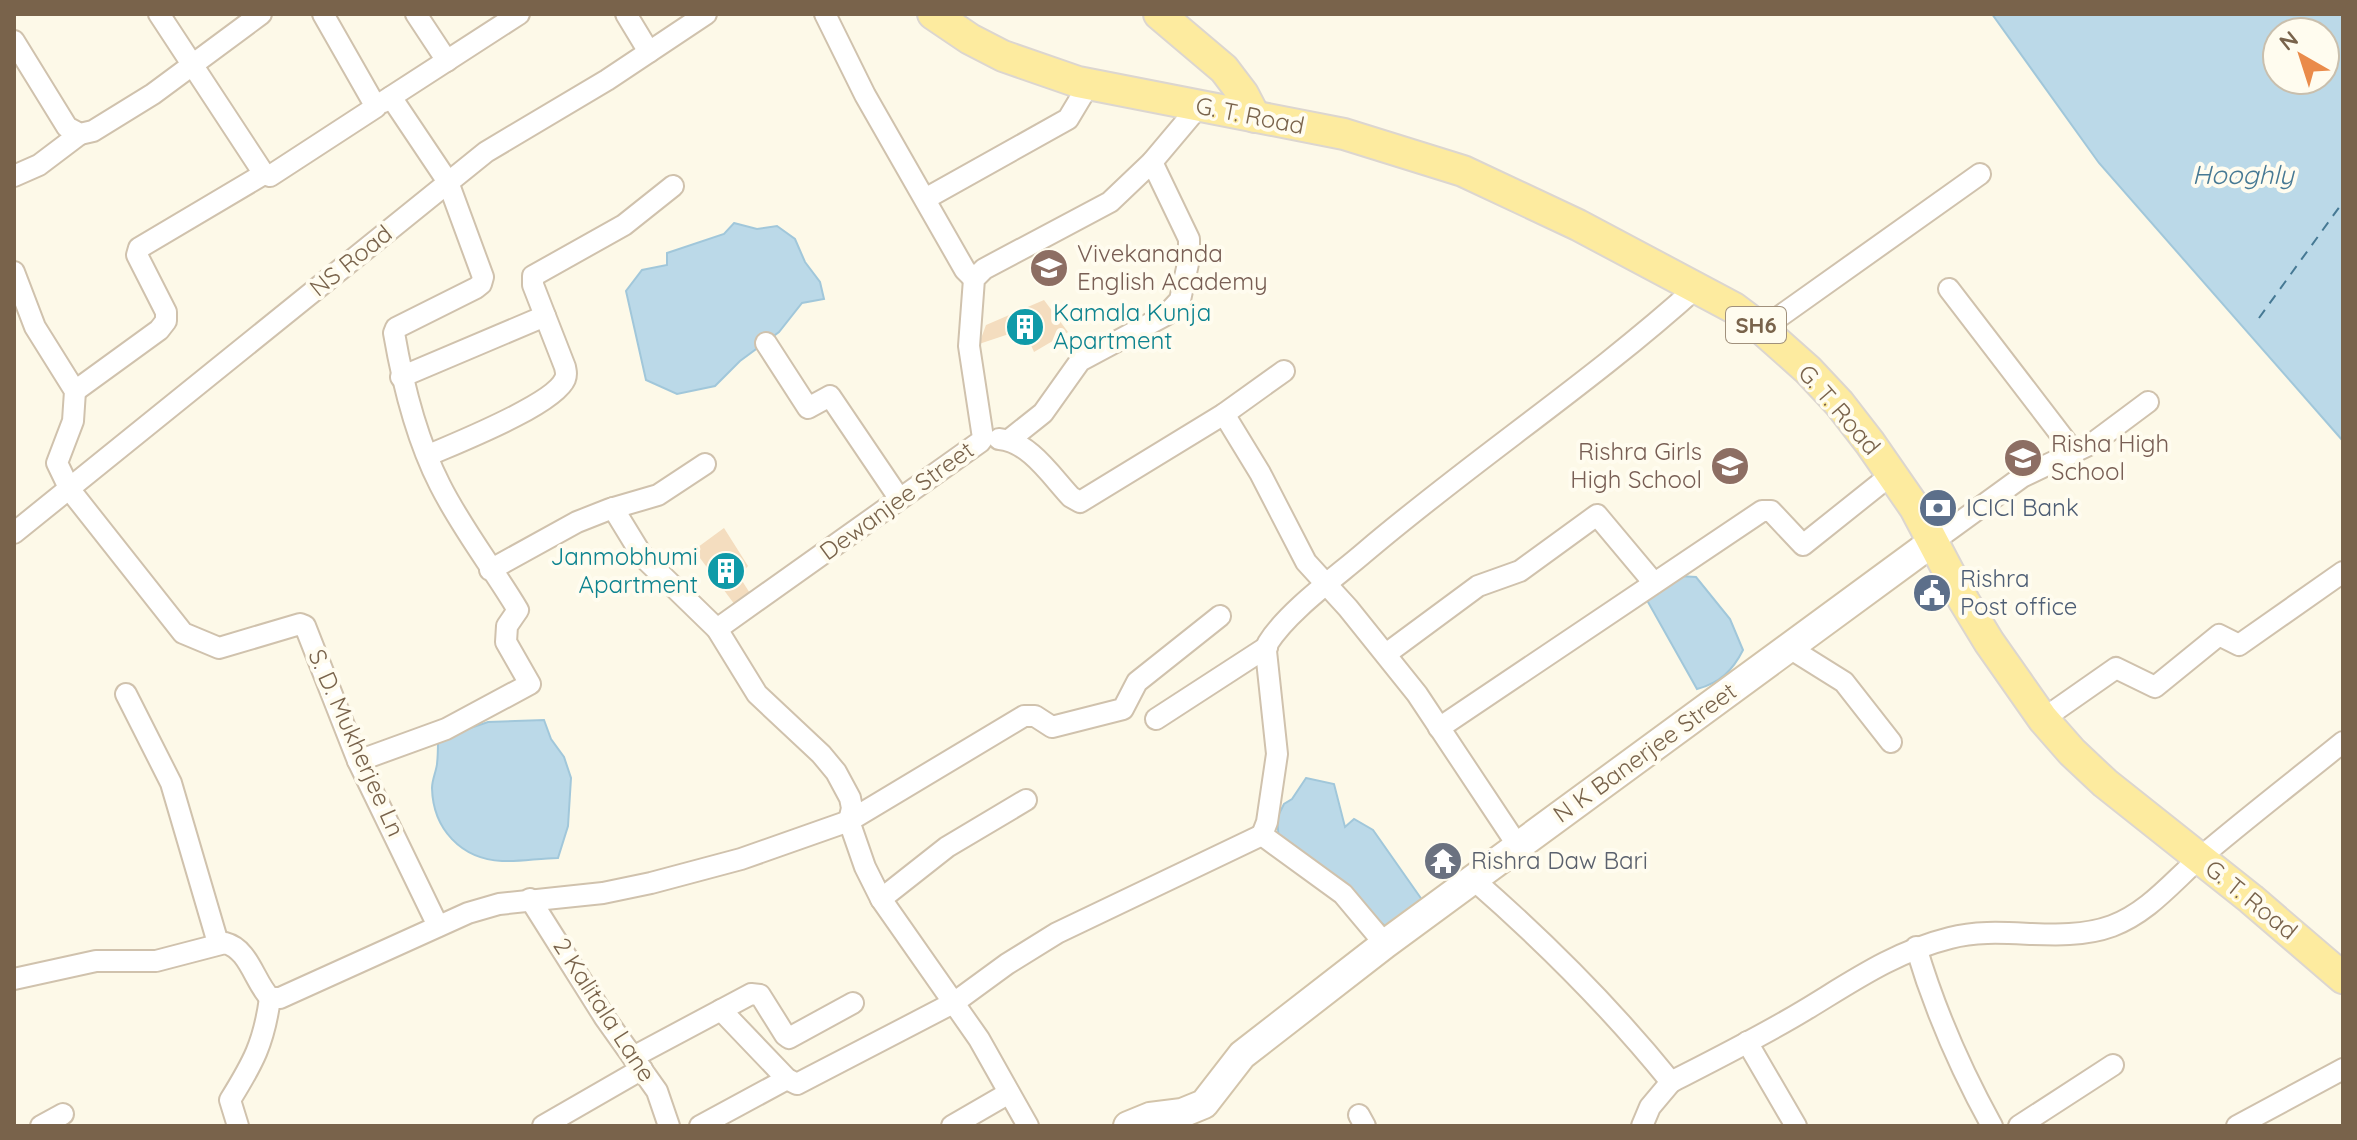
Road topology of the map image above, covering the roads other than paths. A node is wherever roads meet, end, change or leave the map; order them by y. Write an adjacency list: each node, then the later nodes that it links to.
1 (159, 14): 14 (street)
2 (261, 14): 14 (street)
3 (323, 14): 16 (street)
4 (416, 14): 13 (street)
5 (519, 14): 13 (street)
6 (626, 14): 12 (street)
7 (706, 14): 12 (street, NS Road)
8 (825, 14): 26 (street)
9 (933, 14): 15 (main road, G. T. Road / SH6)
10 (1159, 14): 18 (main road)
11 (14, 41): 19 (street)
12 (649, 52): 24 (street, NS Road)
13 (447, 61): 16 (street)
14 (191, 65): 19 (street); 21 (street)
15 (1089, 84): 17 (main road, G. T. Road / SH6); 26 (street)
16 (384, 102): 21 (street); 24 (street)
17 (1200, 105): 18 (main road, G. T. Road / SH6); 20 (street)
18 (1255, 117): 29 (main road, G. T. Road / SH6)
19 (80, 134): 23 (street)
20 (1152, 162): 28 (street); 40 (street)
21 (264, 174): 36 (street)
22 (1980, 174): 32 (street)
23 (14, 176)
24 (448, 182): 35 (street); 45 (street, NS Road)
25 (673, 186): 31 (street)
26 (925, 199): 28 (street)
27 (14, 272): 36 (street)
28 (974, 279): 39 (street, Dewanjee Street)
29 (1697, 287): 32 (main road, G. T. Road / SH6); 53 (street)
30 (1949, 289): 41 (street)
31 (545, 316): 35 (street); 42 (street)
32 (1762, 329): 44 (main road, G. T. Road / SH6)
33 (766, 343): 46 (street)
34 (1284, 371): 38 (street)
35 (401, 377): 42 (street)
36 (75, 391): 45 (street)
37 (2148, 402): 41 (street)
38 (1224, 414): 40 (street); 53 (street)
39 (983, 438): 40 (street); 46 (street, Dewanjee Street)
40 (1009, 440)
41 (2074, 452): 49 (street)
42 (429, 455): 50 (street)
43 (705, 464): 47 (street)
44 (1892, 474): 49 (main road, G. T. Road / SH6); 52 (street)
45 (70, 490): 48 (street, NS Road); 65 (street, S. D. Mukherjee Ln)
46 (899, 498): 55 (street, Dewanjee Street)
47 (613, 508): 50 (street); 55 (street)
48 (14, 533)
49 (1934, 541): 57 (street, N K Banerjee Street); 61 (main road, G. T. Road / SH6)
50 (490, 570): 65 (street)
51 (2343, 572): 61 (street)
52 (1654, 583): 58 (street); 62 (street)
53 (1327, 585): 56 (street); 58 (street)
54 (1220, 616): 67 (street)
55 (717, 629): 67 (street)
56 (1267, 647): 60 (street); 68 (street)
57 (1788, 647): 63 (street); 69 (street, N K Banerjee Street)
58 (1386, 654): 62 (street)
59 (126, 694): 75 (street)
60 (1156, 719)
61 (2043, 719): 70 (main road, G. T. Road / SH6)
62 (1439, 728): 69 (street)
63 (1891, 742)
64 (2343, 742): 70 (street)
65 (358, 761): 74 (street, S. D. Mukherjee Ln)
66 (1026, 800): 73 (street)
67 (849, 821): 72 (street); 73 (street)
68 (1262, 835): 76 (street); 81 (street)
69 (1518, 846): 71 (street, N K Banerjee Street)
70 (2199, 859): 77 (street); 78 (main road, G. T. Road / SH6)
71 (1474, 880): 76 (street, N K Banerjee Street); 89 (street)
72 (530, 899): 74 (street); 85 (street, 2 Kalitala Lane)
73 (881, 899): 81 (street)
74 (438, 926): 80 (street)
75 (218, 943): 79 (street); 80 (street)
76 (1385, 944): 92 (street, N K Banerjee Street)
77 (1916, 947): 84 (street); 103 (street)
78 (2343, 978)
79 (14, 979)
80 (270, 998): 94 (street)
81 (955, 1002): 88 (street); 90 (street)
82 (853, 1003): 83 (street)
83 (721, 1010): 85 (street); 88 (street)
84 (1747, 1042): 89 (street); 102 (street)
85 (637, 1063): 95 (street); 96 (street, 2 Kalitala Lane)
86 (2113, 1065): 104 (street)
87 (2343, 1069): 105 (street)
88 (787, 1079): 97 (street)
89 (1671, 1082): 101 (street)
90 (1009, 1093): 98 (street); 99 (street)
91 (63, 1114): 93 (street)
92 (1187, 1119): 100 (street, N K Banerjee Street)
93 (41, 1126)
94 (238, 1126)
95 (543, 1126)
96 (669, 1126)
97 (700, 1126)
98 (952, 1126)
99 (1028, 1126)
100 (1128, 1126)
101 (1642, 1126)
102 (1796, 1126)
103 (1992, 1126)
104 (2019, 1126)
105 (2237, 1126)

